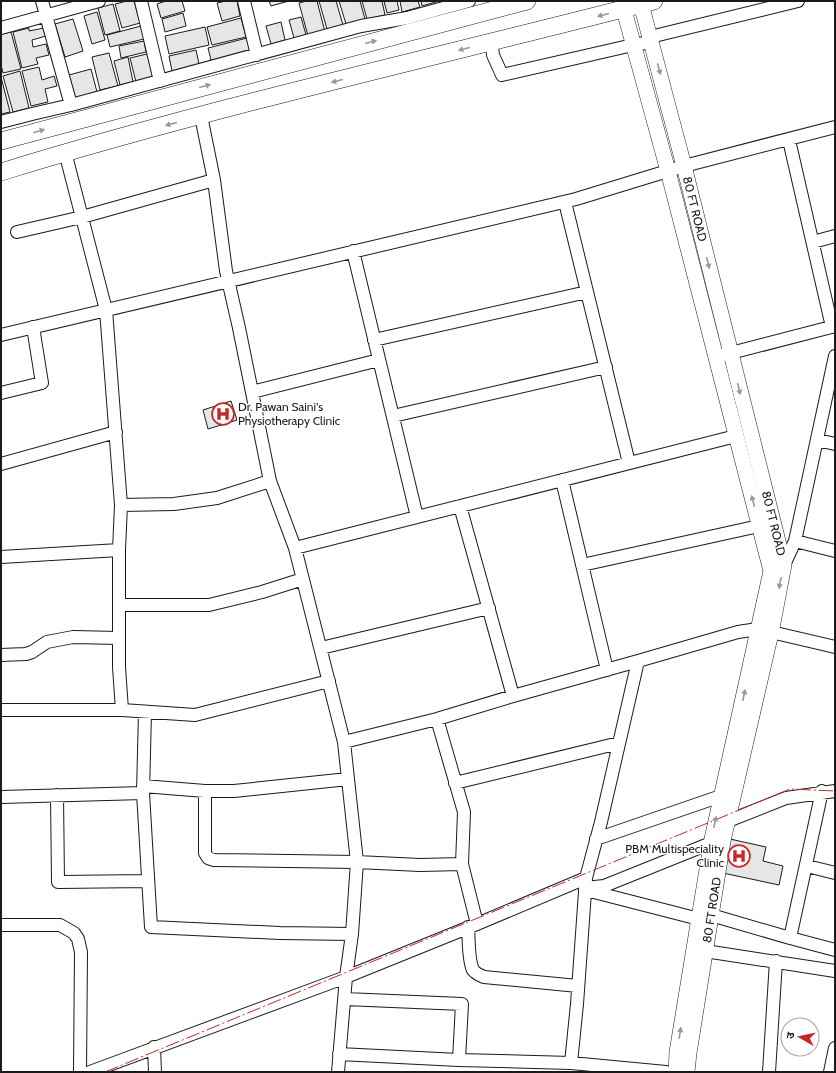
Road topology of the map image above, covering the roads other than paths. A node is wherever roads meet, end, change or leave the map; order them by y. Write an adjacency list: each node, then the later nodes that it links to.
1 (42, 1): 11 (street)
2 (99, 1): 11 (street)
3 (141, 1): 17 (street)
4 (244, 1): 16 (street)
5 (469, 1): 8 (street)
6 (527, 1): 23 (highway, one-way to 6)
7 (798, 1): 13 (street)
8 (452, 3): 16 (street)
9 (648, 3): 10 (highway); 13 (main road, 80 FT ROAD)
10 (624, 10): 14 (main road, 80 FT ROAD); 19 (highway, one-way to 19)
11 (46, 16): 12 (street); 18 (street)
12 (1, 28)
13 (651, 40): 14 (street); 25 (main road, 80 FT ROAD, one-way to 25)
14 (633, 45): 15 (street); 26 (main road, 80 FT ROAD)
15 (492, 47)
16 (257, 55): 17 (street)
17 (160, 81): 18 (street)
18 (70, 105): 20 (street)
19 (200, 116): 24 (highway, one-way to 24); 28 (street)
20 (1, 122)
21 (835, 127): 22 (street)
22 (789, 140): 25 (street); 33 (street)
23 (1, 141)
24 (65, 152): 27 (highway); 30 (street)
25 (684, 166): 26 (street); 42 (main road, 80 FT ROAD, one-way to 42)
26 (668, 171): 29 (street); 42 (main road, 80 FT ROAD)
27 (1, 172)
28 (214, 180): 30 (street); 35 (street)
29 (565, 202): 34 (street); 36 (street)
30 (82, 217): 31 (street); 37 (street)
31 (17, 232)
32 (835, 236): 33 (street)
33 (813, 242): 38 (street)
34 (353, 251): 35 (street); 41 (street)
35 (228, 280): 37 (street); 46 (street)
36 (587, 292): 41 (street); 45 (street)
37 (106, 310): 39 (street); 49 (street)
38 (834, 326): 42 (street)
39 (32, 327): 40 (street); 47 (street)
40 (1, 335)
41 (374, 340): 43 (street)
42 (723, 355): 50 (main road, 80 FT ROAD); 67 (main road, 80 FT ROAD, one-way to 67)
43 (379, 360): 46 (street); 48 (street)
44 (834, 364): 51 (street)
45 (606, 367): 48 (street); 53 (street)
46 (252, 392): 56 (street)
47 (1, 393)
48 (393, 416): 59 (street)
49 (116, 432): 54 (street); 57 (street)
50 (736, 436): 53 (street); 60 (main road, 80 FT ROAD, one-way to 50)
51 (817, 440): 52 (street); 61 (street)
52 (835, 444)
53 (629, 463): 55 (street)
54 (1, 464)
55 (562, 480): 58 (street); 66 (street)
56 (270, 481): 57 (street); 62 (street)
57 (120, 505): 63 (street)
58 (460, 506): 59 (street); 70 (street)
59 (417, 517): 62 (street)
60 (760, 526): 66 (street); 71 (main road, 80 FT ROAD)
61 (794, 542): 64 (street); 67 (street)
62 (295, 548): 68 (street)
63 (119, 550): 65 (street); 69 (street)
64 (835, 551)
65 (1, 557)
66 (582, 565): 77 (street)
67 (784, 565): 71 (main road, 80 FT ROAD, one-way to 71)
68 (303, 579): 69 (street); 74 (street)
69 (119, 605): 72 (street)
70 (489, 608): 74 (street); 79 (street)
71 (764, 631): 73 (street); 76 (street); 93 (main road, 80 FT ROAD, one-way to 71); 95 (main road, 80 FT ROAD)
72 (119, 638): 75 (street); 81 (street)
73 (835, 647)
74 (321, 648): 78 (street)
75 (1, 655)
76 (638, 662): 77 (street); 85 (street)
77 (607, 670): 79 (street)
78 (329, 681): 82 (street); 84 (street)
79 (513, 696): 83 (street)
80 (1, 710): 81 (street)
81 (122, 710): 82 (street)
82 (145, 712): 88 (street)
83 (437, 719): 84 (street); 87 (street)
84 (344, 742): 86 (street)
85 (619, 744): 87 (street); 96 (street)
86 (348, 779): 91 (street); 98 (street)
87 (455, 783): 99 (street)
88 (143, 790): 91 (street); 92 (street); 102 (street)
89 (822, 791): 90 (street); 95 (street); 100 (street)
90 (835, 791)
91 (205, 792): 98 (street)
92 (57, 795): 94 (street); 102 (street)
93 (721, 796): 96 (street); 97 (main road, 80 FT ROAD, one-way to 93)
94 (1, 797)
95 (728, 821): 104 (main road, 80 FT ROAD)
96 (596, 839): 103 (street)
97 (711, 843): 103 (street); 104 (main road, 80 FT ROAD)
98 (357, 862): 99 (street); 107 (street)
99 (462, 864): 106 (street)
100 (807, 866): 101 (street); 108 (street)
101 (835, 873)
102 (148, 881): 107 (street)
103 (585, 885): 104 (street); 106 (street); 114 (street)
104 (705, 917): 108 (street); 109 (main road, 80 FT ROAD); 126 (main road, 80 FT ROAD, one-way to 104)
105 (1, 925): 122 (street)
106 (473, 926): 113 (street); 114 (street)
107 (352, 934): 113 (street)
108 (790, 938): 110 (street)
109 (705, 950): 111 (street); 127 (main road, 80 FT ROAD)
110 (835, 950)
111 (776, 961): 112 (street); 128 (street)
112 (835, 970)
113 (346, 977): 115 (street); 116 (street)
114 (578, 986): 120 (street)
115 (345, 999): 118 (street); 119 (street)
116 (154, 1047): 121 (street); 123 (street)
117 (835, 1048): 129 (street)
118 (340, 1054): 119 (street); 124 (street)
119 (459, 1060): 120 (street)
120 (571, 1063): 125 (street)
121 (93, 1071)
122 (80, 1072)
123 (155, 1072)
124 (338, 1072)
125 (666, 1072)
126 (676, 1072)
127 (687, 1072)
128 (769, 1072)
129 (830, 1072)

